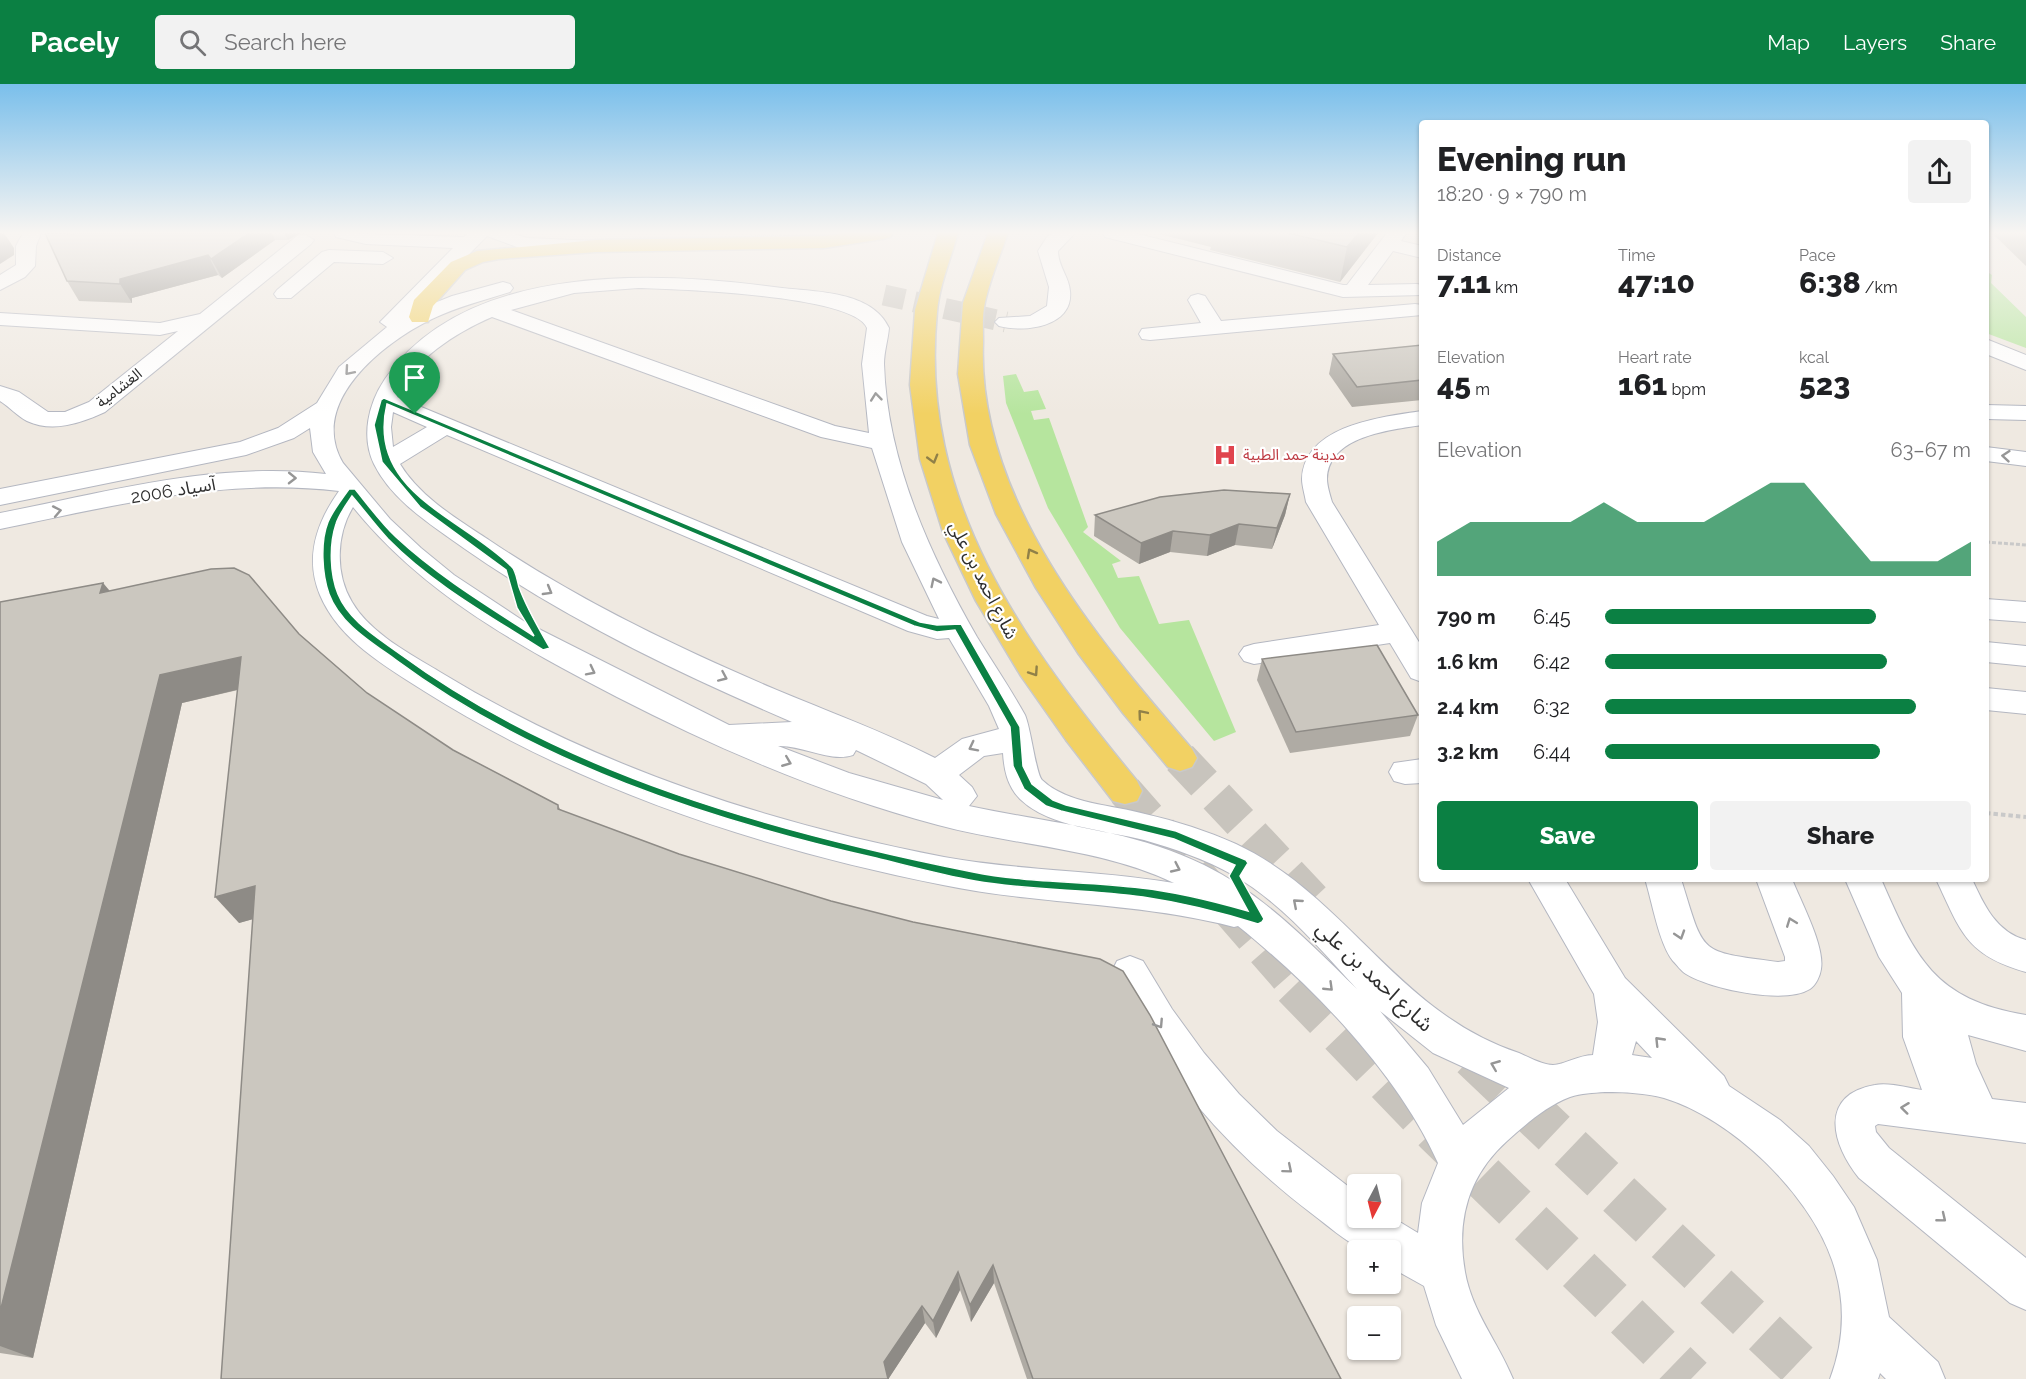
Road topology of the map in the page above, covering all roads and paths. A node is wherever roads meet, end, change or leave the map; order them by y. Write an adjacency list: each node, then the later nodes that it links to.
1 (236, 293): 20 (street, الغشامية)
2 (422, 293): 21 (street)
3 (433, 293): 15 (main road)
4 (483, 293): 15 (street)
5 (546, 293): 14 (street, one-way to 14)
6 (781, 293): 31 (street, one-way to 6)
7 (929, 293): 59 (main road, شارع احمد بن علي, one-way to 59)
8 (975, 293): 57 (main road, one-way to 8)
9 (1060, 293): 17 (street)
10 (1364, 293): 12 (street)
11 (1198, 300): 18 (street)
12 (1419, 300)
13 (1419, 300): 18 (street)
14 (492, 309): 25 (street); 31 (street)
15 (420, 317): 21 (street)
16 (0, 319): 20 (street)
17 (1006, 322)
18 (1215, 328): 19 (street)
19 (1150, 334)
20 (164, 339): 24 (street, الغشامية)
21 (380, 342): 26 (street, one-way to 26)
22 (1989, 347): 23 (street)
23 (2026, 363)
24 (0, 393)
25 (384, 400): 30 (street); 35 (street)
26 (327, 407): 32 (street, آسياد 2006); 38 (street)
27 (1989, 412): 28 (street)
28 (2021, 416)
29 (1419, 419): 49 (street)
30 (444, 427): 35 (street); 48 (street)
31 (884, 443): 48 (street, one-way to 31)
32 (206, 452): 36 (street); 37 (street); 40 (street, آسياد 2006)
33 (1989, 454): 34 (street, one-way to 33)
34 (2026, 459)
35 (386, 462): 45 (street)
36 (0, 485)
37 (189, 486): 38 (street, آسياد 2006, one-way to 38); 41 (street, آسياد 2006, one-way to 37)
38 (350, 487): 50 (street); 68 (street)
39 (226, 496): 42 (street)
40 (0, 497)
41 (0, 521)
42 (0, 533)
43 (1989, 542): 44 (path)
44 (2026, 545)
45 (509, 568): 50 (street); 58 (street, one-way to 58)
46 (1989, 609): 47 (street)
47 (2025, 614)
48 (957, 627): 56 (street)
49 (1398, 632): 52 (street); 54 (street)
50 (546, 648): 55 (street, one-way to 55)
51 (1989, 652): 53 (street)
52 (1254, 654)
53 (2026, 656)
54 (1419, 666)
55 (725, 737): 58 (street); 68 (street, one-way to 68)
56 (1017, 740): 58 (street, one-way to 58); 62 (street)
57 (1180, 758)
58 (949, 786): 62 (street)
59 (1125, 791)
60 (1989, 813): 61 (path)
61 (2026, 816)
62 (1238, 869): 68 (street); 75 (street, شارع احمد بن علي, one-way to 62)
63 (1548, 882): 71 (street)
64 (1664, 882): 65 (street, one-way to 65)
65 (1775, 882)
66 (1864, 882): 72 (street)
67 (1956, 882): 69 (street)
68 (1258, 919): 79 (street, one-way to 79)
69 (2026, 956)
70 (1130, 973): 80 (street, one-way to 80)
71 (1612, 990): 74 (street); 76 (street, one-way to 71)
72 (1935, 997): 73 (street); 77 (street)
73 (2026, 1033)
74 (1605, 1072): 75 (street); 76 (street)
75 (1551, 1083): 79 (street)
76 (1732, 1110): 82 (street)
77 (1966, 1115): 78 (street); 81 (street, one-way to 81)
78 (2026, 1123)
79 (1460, 1164): 80 (street)
80 (1441, 1270): 83 (street)
81 (2026, 1287)
82 (1867, 1328): 84 (street); 85 (street)
83 (1489, 1379)
84 (1854, 1379)
85 (1921, 1379)

